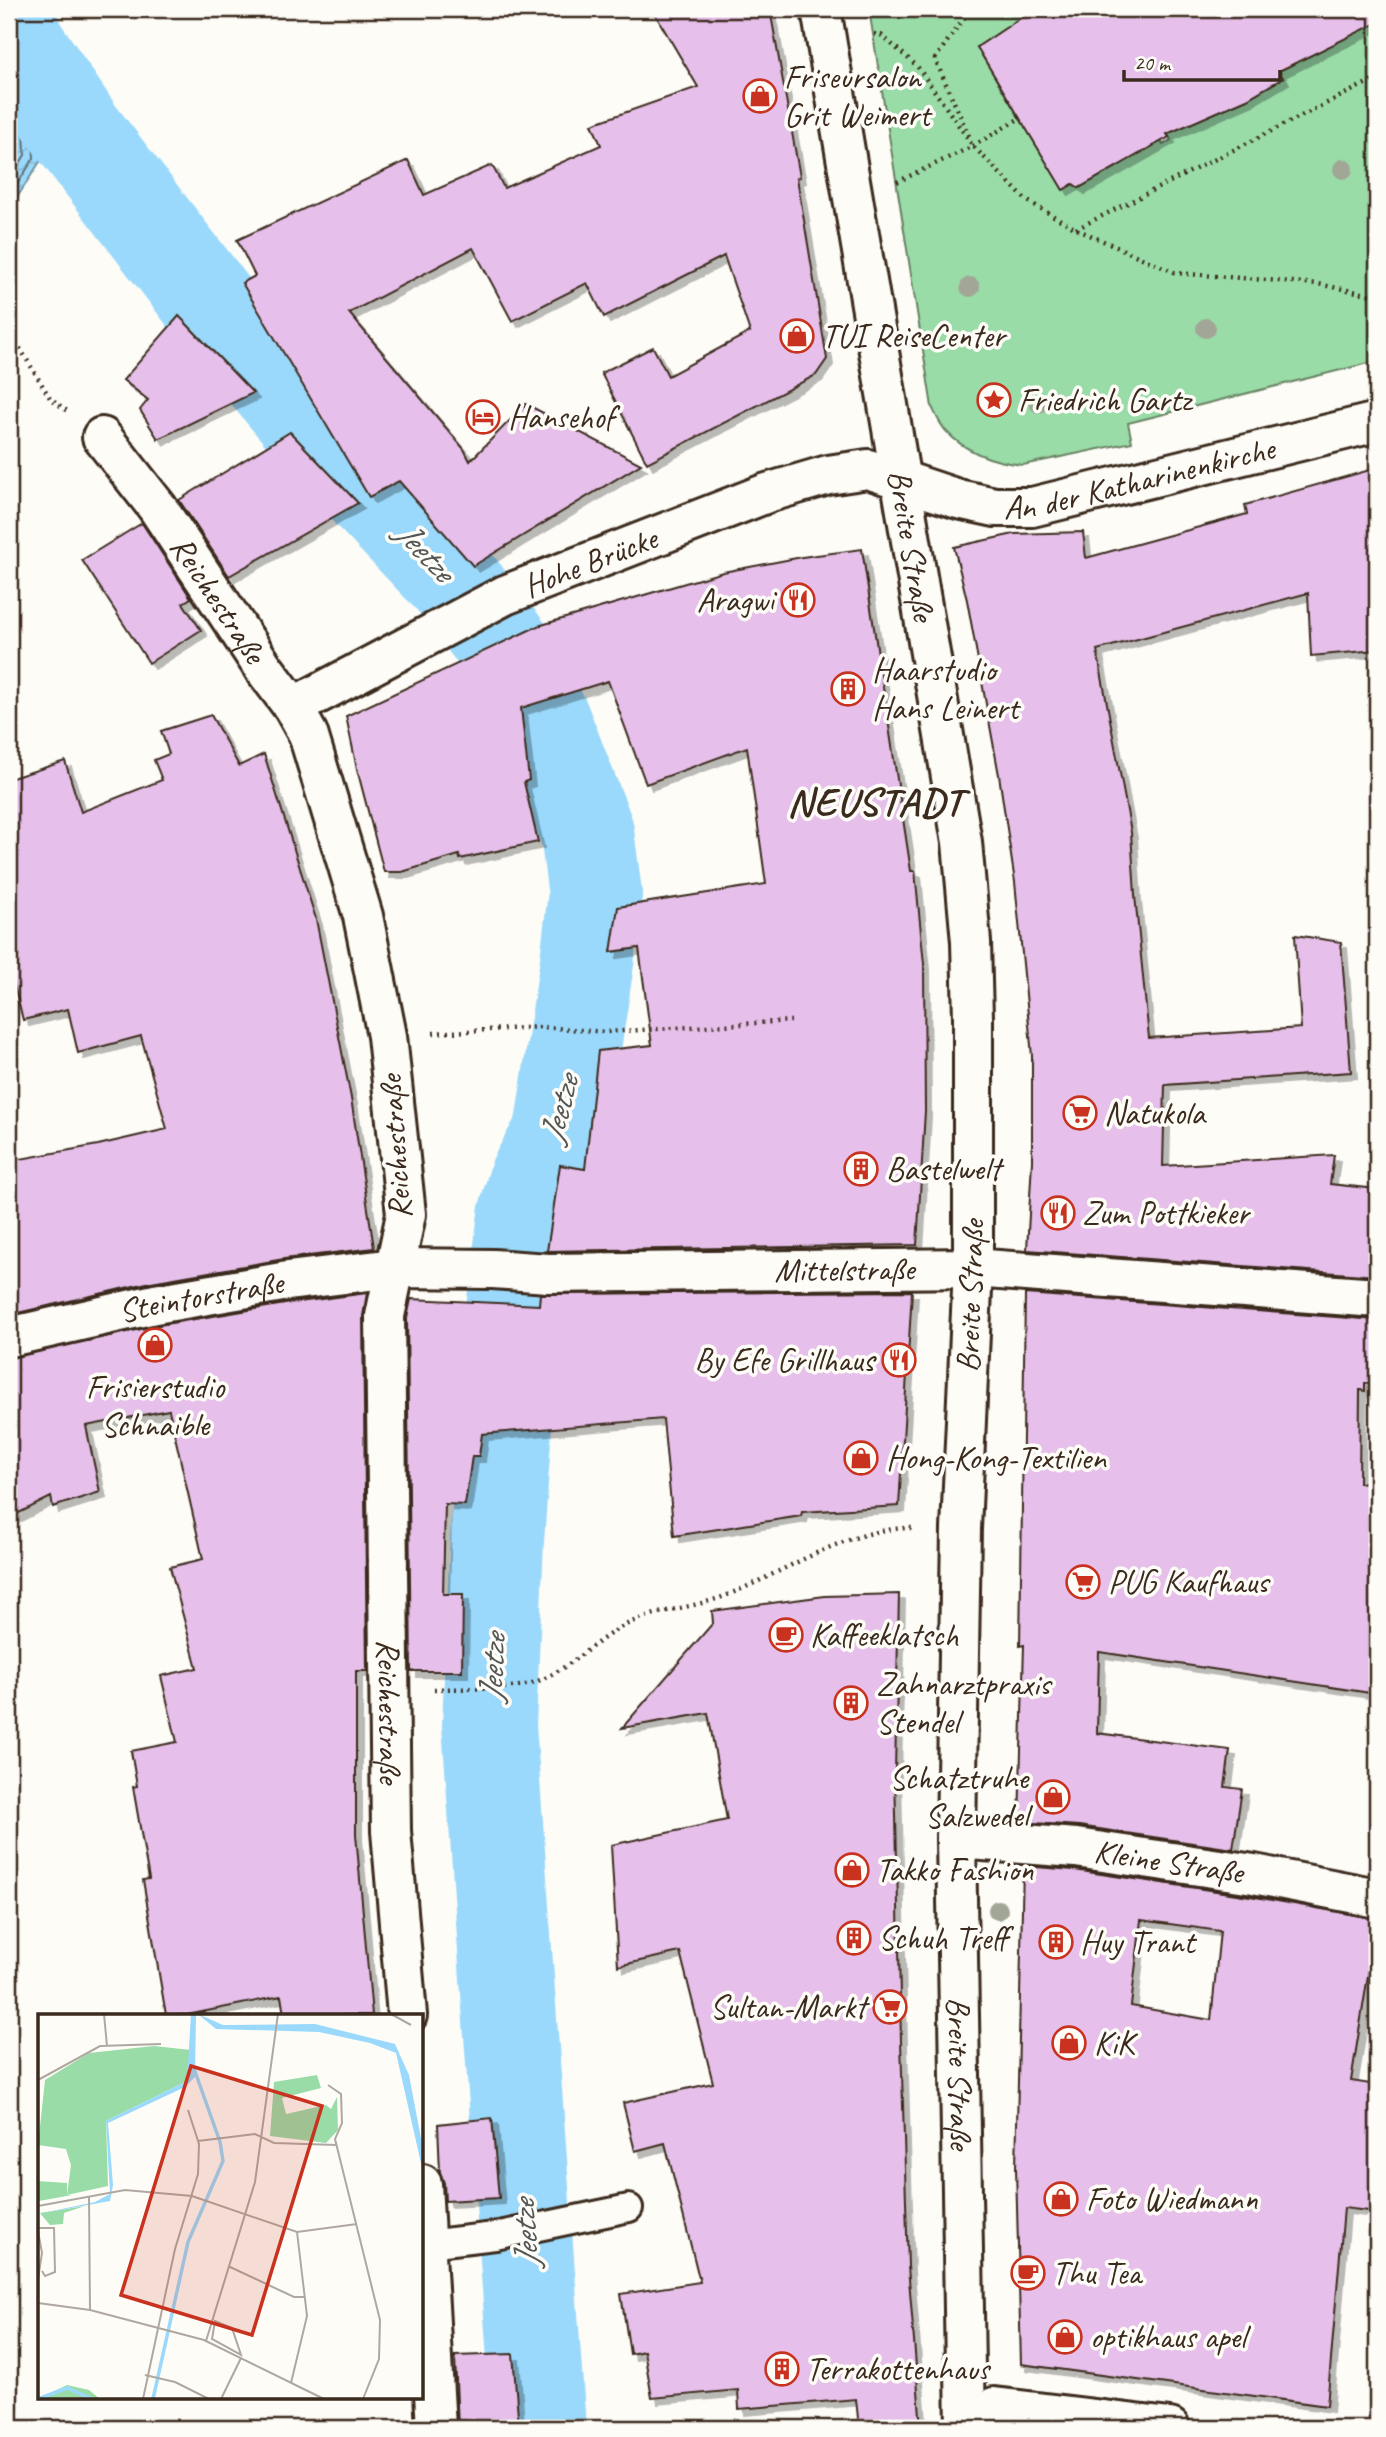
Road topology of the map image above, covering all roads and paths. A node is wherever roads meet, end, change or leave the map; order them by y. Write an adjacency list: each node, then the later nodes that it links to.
1 (821, 9): 13 (street, Breite Straße)
2 (970, 9): 6 (path)
3 (869, 33): 6 (path)
4 (1377, 78): 8 (path)
5 (1020, 118): 6 (path)
6 (973, 146): 7 (path); 8 (path)
7 (894, 183)
8 (1076, 229): 9 (path)
9 (1377, 296)
10 (9, 330): 12 (path)
11 (1377, 422): 13 (street, An der Katharinenkirche)
12 (102, 437): 14 (street, Reichestraße)
13 (902, 480): 14 (street, Hohe Brücke); 18 (street, Breite Straße)
14 (293, 707): 16 (street, Reichestraße)
15 (790, 1021): 16 (path)
16 (387, 1036): 17 (street, Reichestraße)
17 (394, 1268): 18 (street, Mittelstraße); 20 (street, Steintorstraße); 25 (street, Reichestraße)
18 (973, 1268): 19 (street, Mittelstraße); 21 (street, Breite Straße)
19 (1377, 1298)
20 (9, 1337)
21 (961, 1529): 22 (path); 23 (street, Breite Straße)
22 (463, 1688)
23 (956, 1839): 24 (street, Kleine Straße); 30 (street, Breite Straße)
24 (1377, 1898)
25 (407, 2014)
26 (424, 2208): 28 (street)
27 (629, 2208): 28 (lane)
28 (427, 2244): 29 (street)
29 (436, 2428)
30 (966, 2428)
31 (994, 2428): 32 (street)
32 (1170, 2428)

